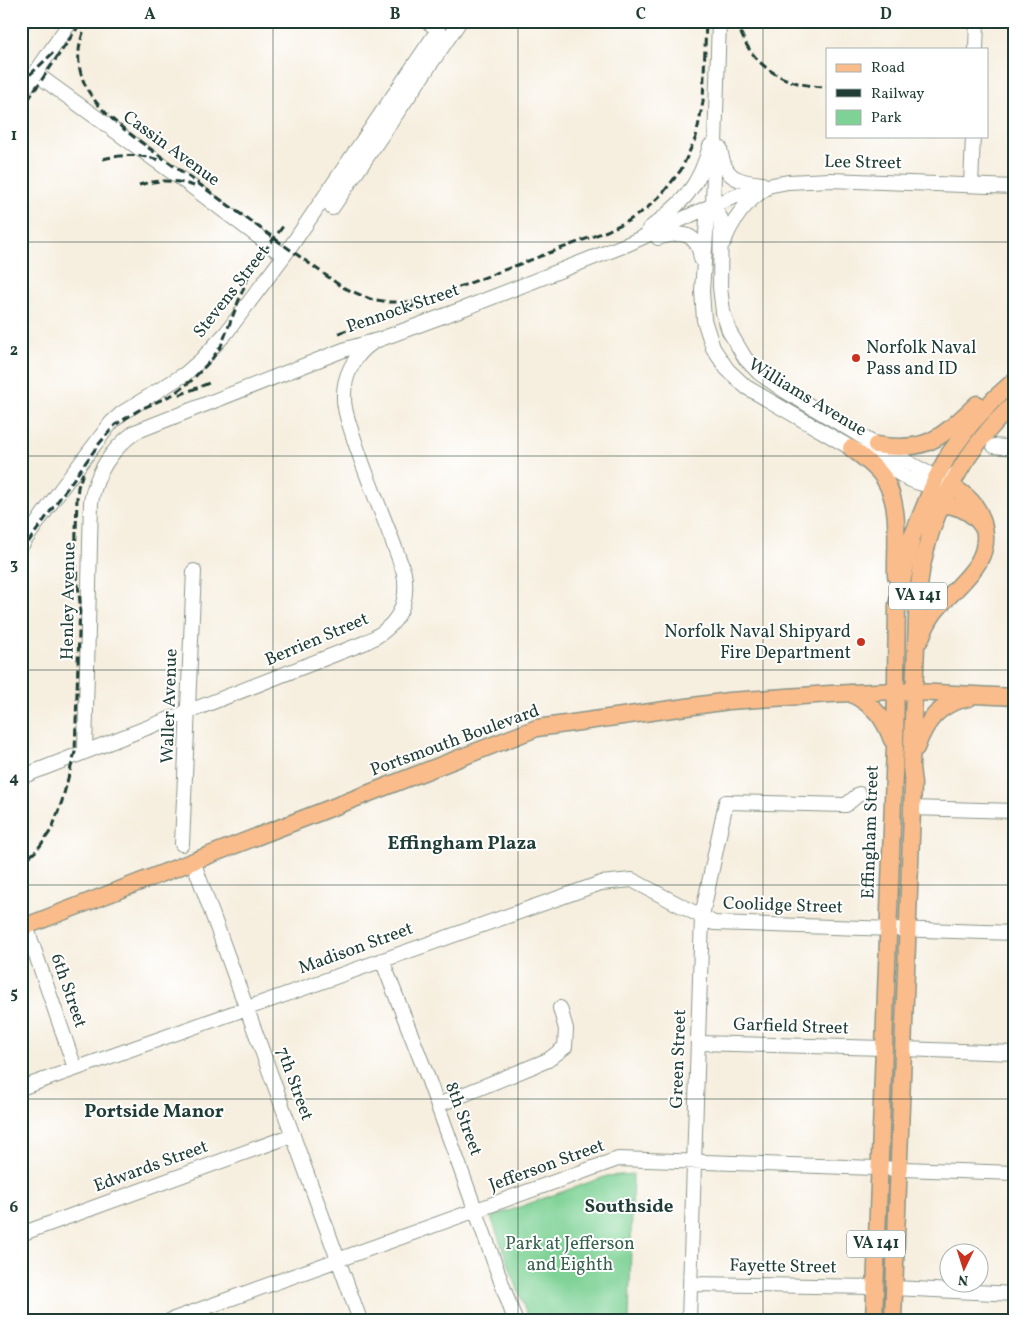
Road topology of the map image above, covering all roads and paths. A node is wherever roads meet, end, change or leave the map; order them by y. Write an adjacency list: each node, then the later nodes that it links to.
1 (71, 21): 7 (street)
2 (427, 21): 18 (street, Stevens Street)
3 (460, 21): 15 (street)
4 (719, 21): 9 (street, Williams Avenue)
5 (977, 21): 6 (street)
6 (976, 48)
7 (35, 73): 8 (street); 18 (street, Cassin Avenue)
8 (21, 94)
9 (715, 122): 11 (street); 14 (street, Williams Avenue); 16 (street)
10 (973, 138): 12 (street)
11 (773, 184): 12 (street, Lee Street); 14 (street, Lee Street); 17 (street)
12 (971, 185): 13 (street, Lee Street)
13 (1015, 186)
14 (713, 205): 16 (street, Pennock Street); 17 (street, Williams Avenue); 19 (street, Williams Avenue)
15 (332, 208)
16 (628, 244): 19 (street); 20 (street, Pennock Street)
17 (722, 250): 24 (street, Williams Avenue)
18 (284, 256): 33 (street, Stevens Street)
19 (703, 273): 26 (street, Williams Avenue)
20 (378, 340): 28 (street, Pennock Street); 42 (street, Berrien Street)
21 (1015, 376): 24 (main road)
22 (1015, 380): 29 (main road, Effingham Street / VA 141)
23 (1015, 403): 29 (main road, Effingham Street / VA 141)
24 (876, 445): 29 (street, Williams Avenue)
25 (994, 446): 27 (street)
26 (851, 448): 29 (street, Williams Avenue); 35 (main road)
27 (1015, 448)
28 (110, 455): 44 (street, Henley Avenue)
29 (941, 483): 30 (main road, Effingham Street / VA 141); 31 (main road, Effingham Street / VA 141); 32 (main road)
30 (943, 504): 31 (main road); 32 (main road); 36 (main road, Effingham Street / VA 141)
31 (920, 512): 35 (main road, Effingham Street / VA 141)
32 (985, 530): 36 (main road)
33 (21, 546)
34 (194, 571): 42 (street, Waller Avenue)
35 (897, 605): 37 (main road, Effingham Street / VA 141)
36 (915, 666): 38 (main road, Effingham Street / VA 141)
37 (896, 691): 38 (main road, Portsmouth Boulevard); 39 (main road, Portsmouth Boulevard); 43 (main road, Effingham Street / VA 141)
38 (914, 692): 40 (main road, Portsmouth Boulevard); 45 (main road, Effingham Street / VA 141)
39 (850, 693): 43 (main road); 51 (main road, Portsmouth Boulevard)
40 (984, 695): 41 (main road, Portsmouth Boulevard); 45 (main road)
41 (1015, 697)
42 (188, 712): 44 (street, Berrien Street); 50 (street, Waller Avenue)
43 (895, 746): 54 (main road, Effingham Street / VA 141)
44 (84, 752): 46 (street, Berrien Street)
45 (911, 761): 48 (main road, Effingham Street / VA 141)
46 (21, 777)
47 (858, 794): 52 (street, Green Street)
48 (911, 808): 49 (street); 55 (main road, Effingham Street / VA 141)
49 (1015, 811)
50 (182, 844)
51 (193, 861): 53 (main road, Portsmouth Boulevard); 58 (street, 7th Street)
52 (702, 916): 54 (street, Coolidge Street); 57 (street, Madison Street); 60 (street, Green Street)
53 (24, 927): 64 (street, 6th Street)
54 (888, 928): 55 (street, Coolidge Street); 61 (main road, Effingham Street / VA 141)
55 (908, 929): 56 (street, Coolidge Street); 62 (main road, Effingham Street / VA 141)
56 (1015, 933)
57 (382, 960): 58 (street, Madison Street); 66 (street, 8th Street)
58 (247, 1008): 64 (street, Madison Street); 67 (street, 7th Street)
59 (560, 1008): 66 (street)
60 (698, 1042): 61 (street, Garfield Street); 68 (street, Green Street)
61 (884, 1048): 69 (main road, Effingham Street / VA 141)
62 (903, 1049): 63 (street); 70 (main road, Effingham Street / VA 141)
63 (1015, 1053)
64 (75, 1068): 65 (street, Madison Street)
65 (21, 1088)
66 (438, 1105): 72 (street, 8th Street)
67 (293, 1134): 73 (street, Edwards Street); 74 (street, 7th Street)
68 (694, 1163): 69 (street, Jefferson Street); 72 (street, Jefferson Street); 75 (street, Green Street)
69 (879, 1168): 70 (street, Jefferson Street); 76 (main road, Effingham Street / VA 141)
70 (898, 1169): 71 (street, Jefferson Street); 77 (main road, Effingham Street / VA 141)
71 (1015, 1173)
72 (476, 1212): 74 (street, Jefferson Street); 81 (street, 8th Street)
73 (21, 1234)
74 (339, 1260): 79 (street, Jefferson Street); 80 (street, 7th Street)
75 (690, 1284): 76 (street, Fayette Street); 82 (street, Green Street)
76 (874, 1287): 83 (main road, Effingham Street / VA 141)
77 (894, 1288): 78 (street); 84 (main road, Effingham Street / VA 141)
78 (1015, 1294)
79 (171, 1320)
80 (360, 1320)
81 (515, 1320)
82 (689, 1320)
83 (874, 1320)
84 (893, 1320)

